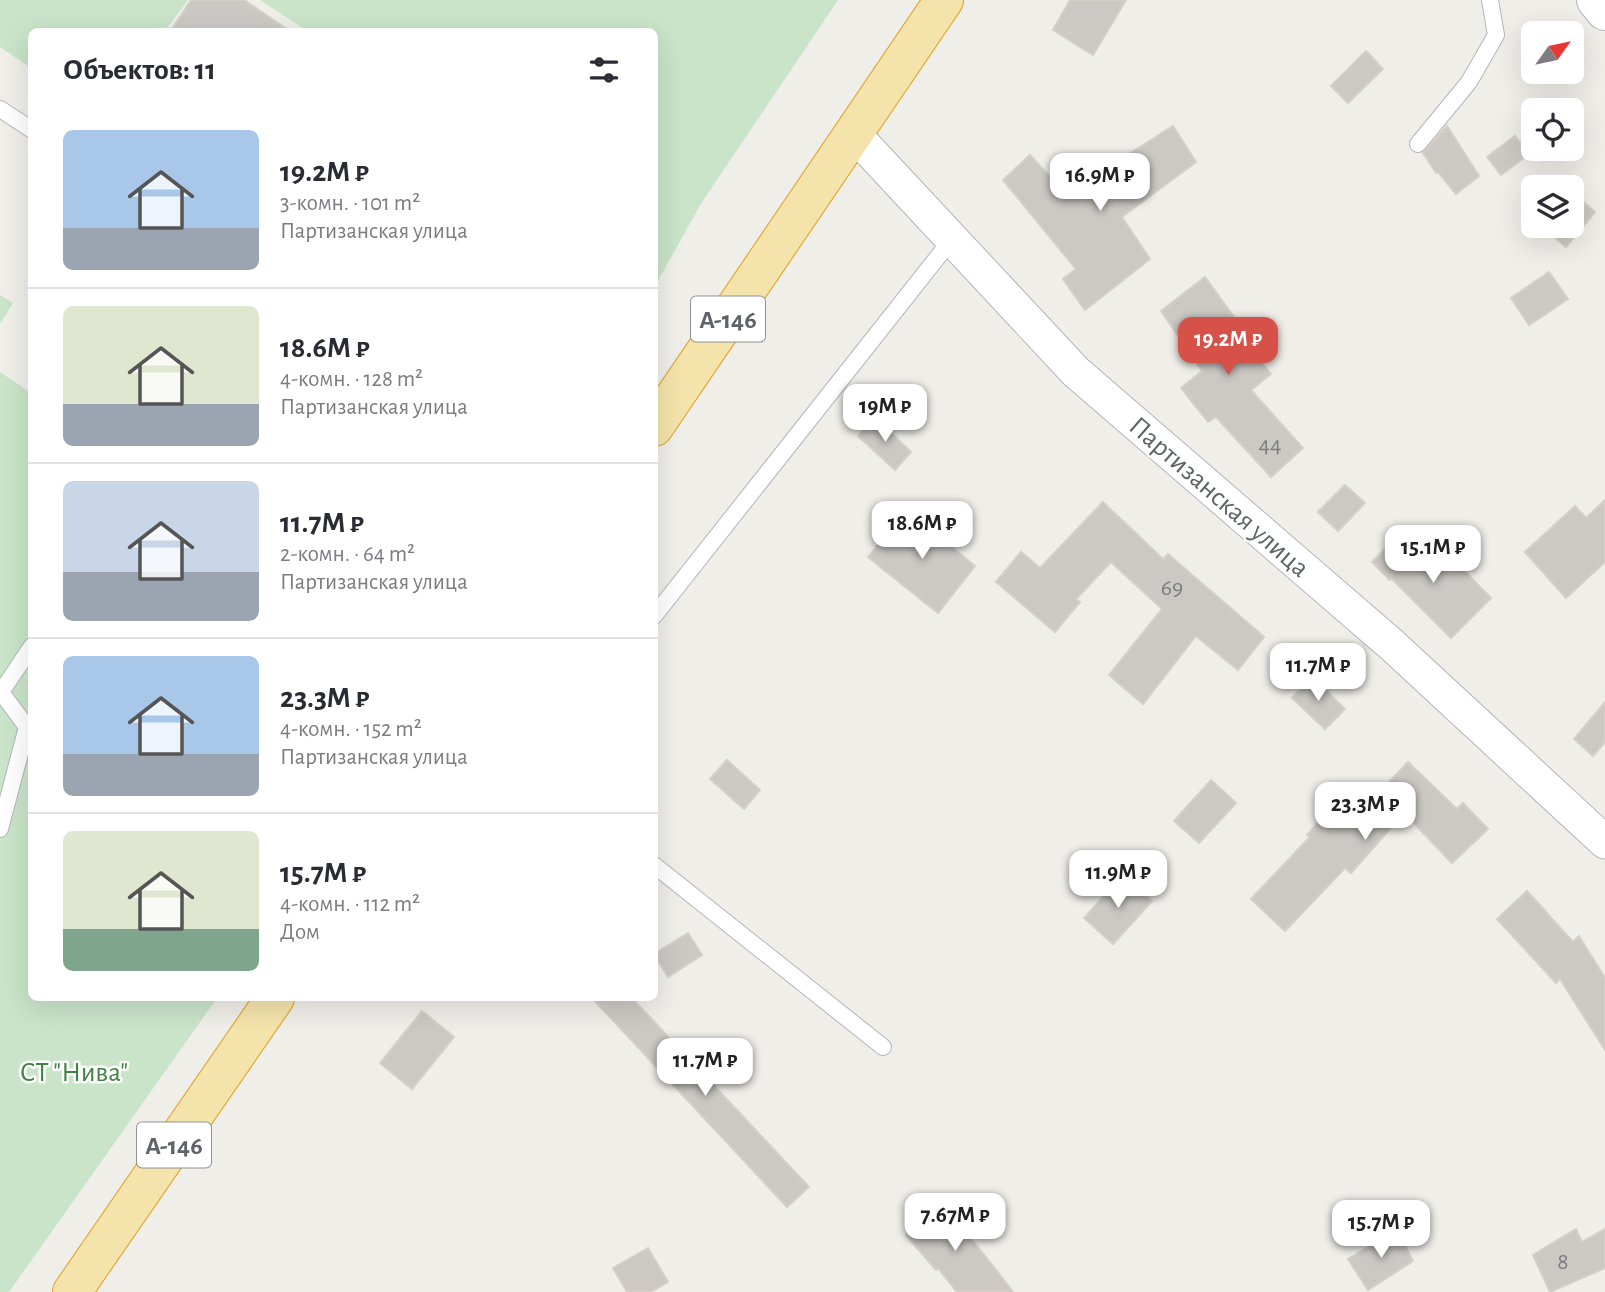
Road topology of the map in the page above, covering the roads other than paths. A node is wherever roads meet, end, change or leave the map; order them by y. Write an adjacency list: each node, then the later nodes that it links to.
1 (944, 0): 7 (highway, А-146)
2 (1490, 0): 8 (lane)
3 (1596, 0): 4 (street)
4 (1605, 11)
5 (0, 109): 6 (lane)
6 (28, 127)
7 (853, 133): 9 (highway, А-146); 10 (street, Партизанская улица)
8 (1418, 144)
9 (801, 210): 11 (lane); 12 (highway, А-146)
10 (952, 239): 13 (lane); 16 (street, Партизанская улица)
11 (658, 395)
12 (658, 421)
13 (658, 611)
14 (28, 652): 15 (lane)
15 (0, 829)
16 (1605, 842)
17 (658, 867): 19 (lane)
18 (273, 1001): 20 (highway, А-146)
19 (883, 1046)
20 (72, 1292)

